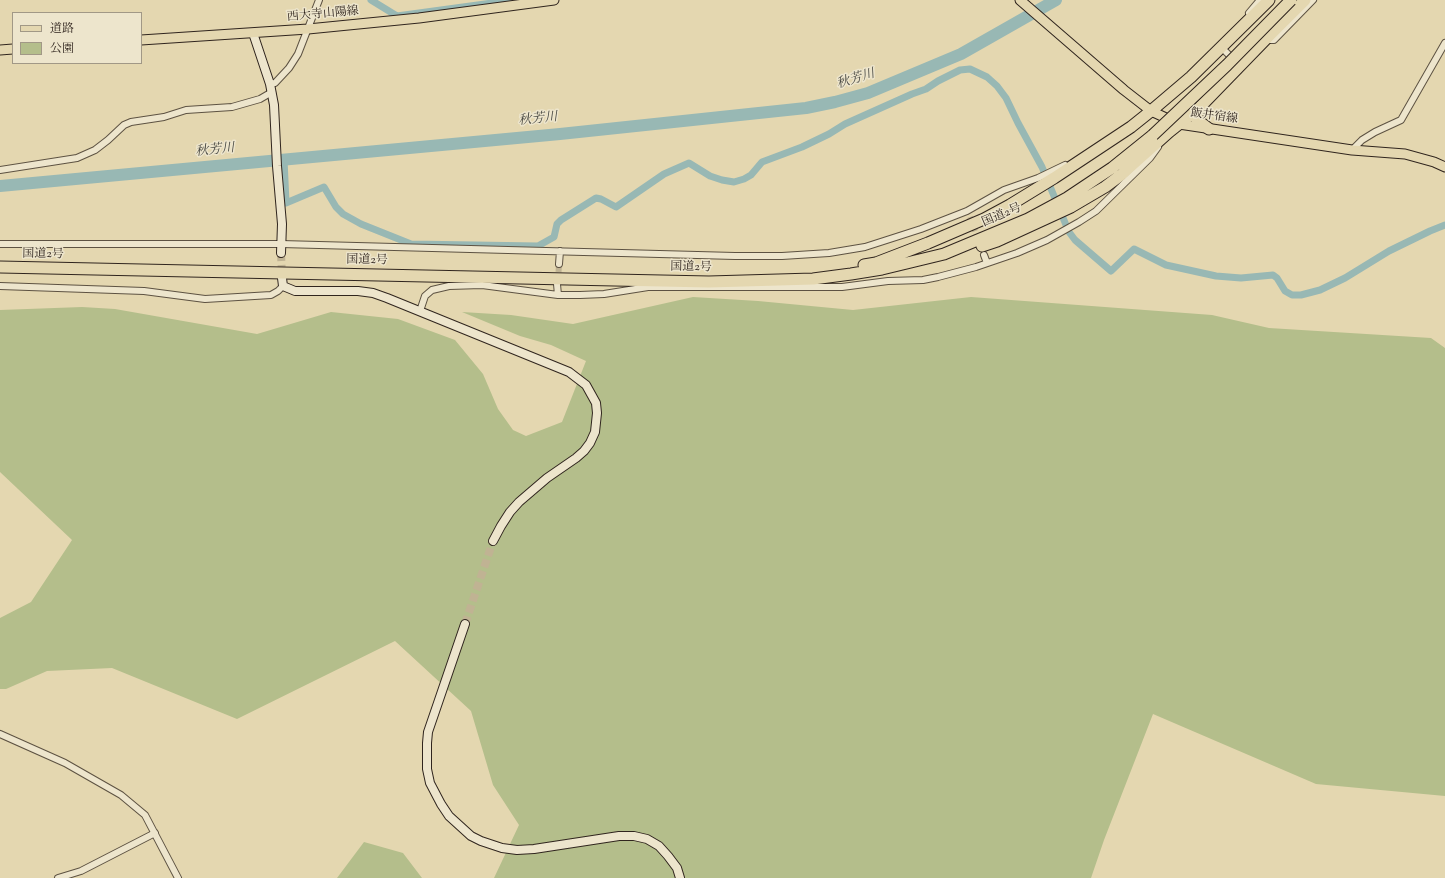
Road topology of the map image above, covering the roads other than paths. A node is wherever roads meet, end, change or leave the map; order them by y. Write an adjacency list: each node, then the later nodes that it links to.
1 (318, 0): 9 (street)
2 (554, 0): 9 (main road, 西大寺山陽線)
3 (1020, 0): 21 (main road, 飯井宿線)
4 (1260, 0): 14 (street)
5 (1269, 0): 14 (highway)
6 (1291, 0): 29 (highway, bridge)
7 (1306, 0): 12 (highway)
8 (1313, 0): 12 (street)
9 (308, 29): 10 (main road, 西大寺山陽線); 18 (street)
10 (253, 33): 11 (main road, 西大寺山陽線); 18 (street)
11 (142, 40)
12 (1265, 40): 17 (highway)
13 (1445, 43): 25 (street)
14 (1222, 48): 17 (street); 21 (highway)
15 (12, 49): 16 (main road)
16 (0, 50)
17 (1239, 66): 20 (highway)
18 (270, 84): 19 (street)
19 (272, 92): 27 (street); 33 (street)
20 (1199, 108): 22 (highway); 23 (highway)
21 (1151, 111): 22 (main road, 飯井宿線); 28 (highway)
22 (1179, 124): 23 (main road, 飯井宿線); 24 (highway)
23 (1209, 129): 25 (main road, 飯井宿線)
24 (1169, 132): 29 (highway); 37 (street)
25 (1352, 150): 26 (main road, 飯井宿線)
26 (1445, 167)
27 (0, 170)
28 (1036, 184): 30 (street); 40 (highway)
29 (1069, 203): 40 (highway, 国道2号)
30 (967, 211): 31 (street); 34 (street)
31 (970, 217)
32 (0, 244): 33 (street)
33 (281, 244): 34 (street); 35 (street)
34 (560, 250): 38 (street)
35 (281, 253)
36 (984, 255): 37 (street)
37 (987, 263): 44 (street)
38 (559, 264)
39 (0, 267): 40 (highway, 国道2号)
40 (813, 279)
41 (282, 282): 43 (street); 45 (street)
42 (557, 284): 44 (street)
43 (0, 286)
44 (558, 295): 45 (street)
45 (420, 311): 46 (street)
46 (493, 541)
47 (465, 624): 52 (street)
48 (0, 734): 49 (street)
49 (155, 833): 50 (street); 51 (street)
50 (58, 878)
51 (178, 878)
52 (680, 878)

